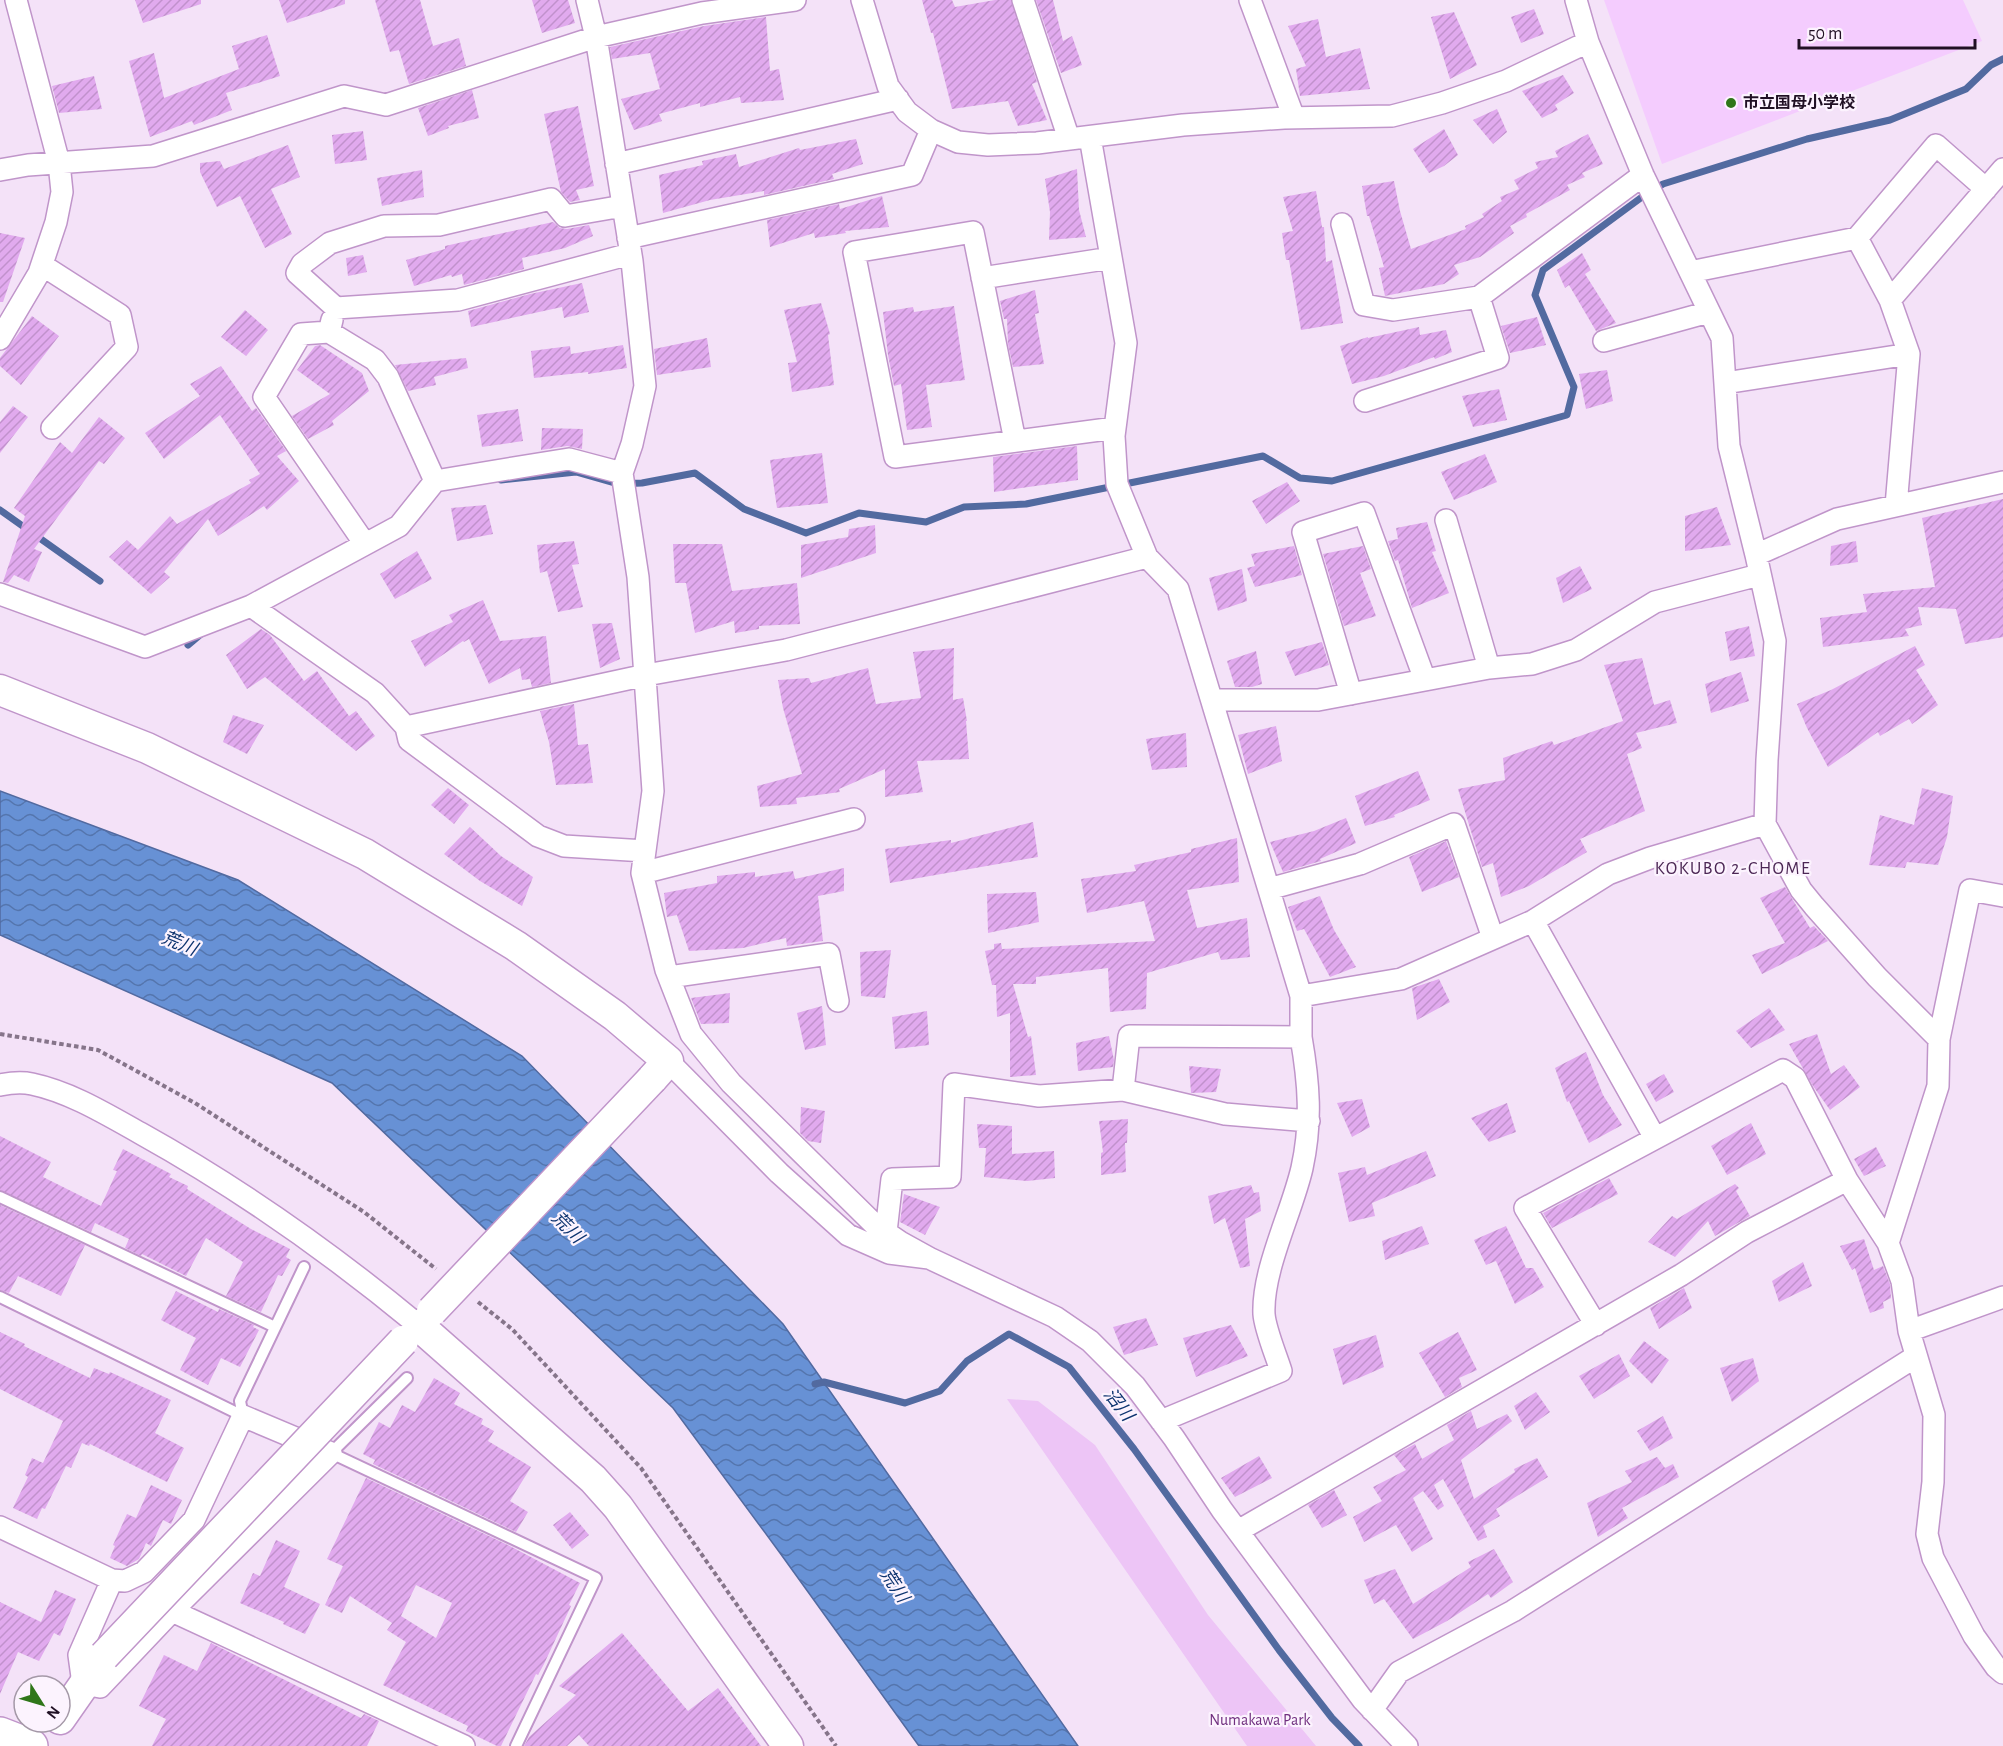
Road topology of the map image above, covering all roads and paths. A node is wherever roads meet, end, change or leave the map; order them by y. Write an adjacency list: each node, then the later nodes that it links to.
1 (16, 0): 14 (street)
2 (586, 0): 8 (street)
3 (795, 0): 8 (street)
4 (862, 0): 10 (street)
5 (1023, 0): 13 (street)
6 (1250, 0): 11 (street)
7 (1576, 0): 9 (street)
8 (596, 37): 14 (street); 15 (street)
9 (1588, 42): 11 (street); 18 (street)
10 (898, 99): 12 (street); 15 (street)
11 (1294, 118): 13 (street)
12 (931, 130): 13 (street); 23 (street)
13 (1079, 138): 24 (street)
14 (59, 163): 17 (street); 25 (street)
15 (616, 164): 20 (street)
16 (2003, 169): 19 (street)
17 (0, 170)
18 (1644, 176): 26 (street); 28 (street)
19 (1986, 189): 22 (street); 29 (street)
20 (623, 206): 23 (street); 30 (street)
21 (1342, 224): 28 (street)
22 (1857, 238): 26 (street); 29 (street)
23 (629, 246): 30 (street); 41 (street)
24 (1111, 258): 27 (street); 39 (street)
25 (42, 265): 32 (street); 38 (street)
26 (1690, 272): 31 (street)
27 (982, 278): 40 (street); 40 (street)
28 (1479, 297): 37 (street)
29 (1890, 300): 35 (street)
30 (336, 308): 33 (street)
31 (1710, 312): 34 (street); 36 (street)
32 (3, 325)
33 (329, 332): 42 (street); 46 (street)
34 (1604, 341)
35 (1909, 354): 36 (street); 44 (street)
36 (1725, 383): 48 (street)
37 (1365, 401)
38 (52, 428)
39 (1115, 428): 40 (street); 47 (street)
40 (1015, 441)
41 (622, 473): 42 (street); 52 (street)
42 (435, 481): 46 (street)
43 (2003, 482): 44 (street)
44 (1896, 506): 48 (street)
45 (1446, 520): 51 (street)
46 (365, 544): 50 (street)
47 (1147, 557): 52 (street); 56 (street)
48 (1758, 565): 51 (street); 59 (street)
49 (0, 594): 50 (street)
50 (258, 610): 57 (street)
51 (1489, 668): 53 (street)
52 (646, 675): 57 (street); 60 (street)
53 (1425, 680): 55 (street); 55 (street)
54 (0, 690): 71 (street)
55 (1351, 694): 56 (street)
56 (1212, 700): 62 (street)
57 (406, 727): 60 (street)
58 (854, 819): 61 (street)
59 (1765, 824): 64 (street); 70 (street)
60 (645, 850): 61 (street)
61 (642, 873): 66 (street)
62 (1269, 889): 65 (street); 67 (street)
63 (2003, 896): 70 (street)
64 (1533, 921): 65 (street); 75 (street)
65 (1493, 938): 67 (street)
66 (669, 976): 68 (street); 78 (street)
67 (1301, 996): 69 (street)
68 (838, 1001)
69 (1301, 1037): 73 (street); 74 (street)
70 (1939, 1039): 79 (street)
71 (660, 1070): 80 (street); 85 (street, bridge)
72 (0, 1085): 85 (street)
73 (1123, 1090): 74 (street); 78 (street)
74 (1309, 1121): 91 (street)
75 (1655, 1138): 76 (street); 84 (street)
76 (1847, 1180): 79 (street); 84 (street)
77 (0, 1197): 86 (lane)
78 (886, 1232): 80 (street)
79 (1888, 1243): 87 (street)
80 (929, 1258): 91 (street)
81 (304, 1267): 86 (lane)
82 (0, 1297): 90 (lane)
83 (2003, 1297): 87 (street)
84 (1596, 1324): 94 (street)
85 (418, 1325): 98 (street, bridge); 105 (street)
86 (275, 1327): 90 (lane)
87 (1908, 1331): 88 (street)
88 (1915, 1357): 97 (street); 100 (street)
89 (407, 1378): 92 (lane)
90 (243, 1416): 92 (street); 95 (street)
91 (1161, 1421): 94 (street)
92 (331, 1453): 96 (street); 104 (lane)
93 (0, 1527): 95 (street)
94 (1238, 1531): 100 (street)
95 (112, 1580): 98 (street)
96 (172, 1611): 98 (street); 103 (street)
97 (2003, 1673)
98 (83, 1684): 99 (street)
99 (72, 1700)
100 (1372, 1710): 106 (street)
101 (0, 1734): 102 (highway)
102 (31, 1746)
103 (464, 1746)
104 (516, 1746)
105 (788, 1746)
106 (1407, 1746)

